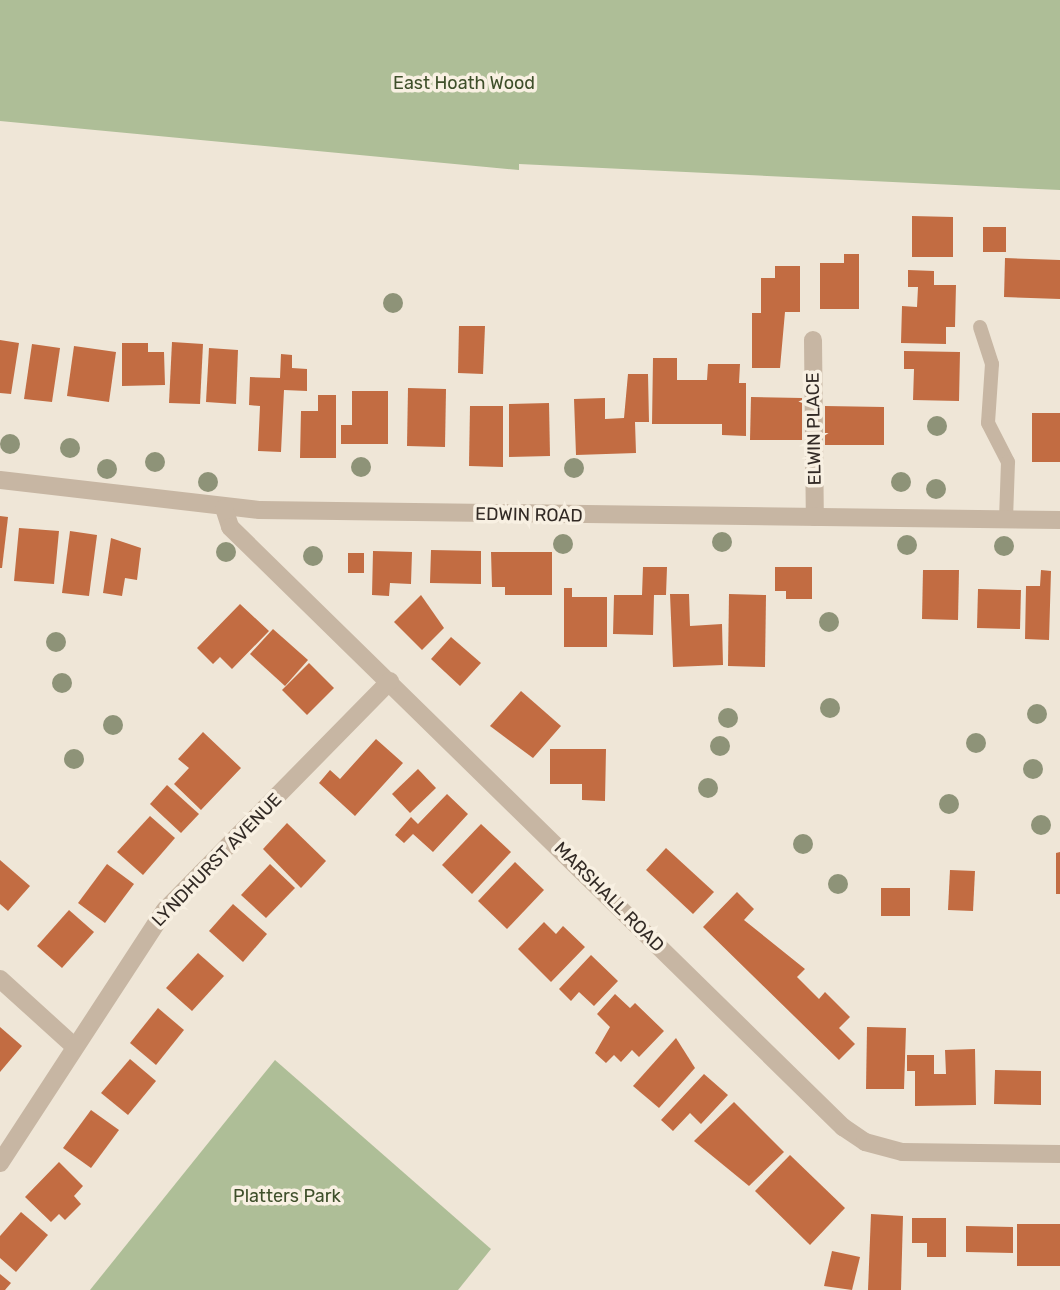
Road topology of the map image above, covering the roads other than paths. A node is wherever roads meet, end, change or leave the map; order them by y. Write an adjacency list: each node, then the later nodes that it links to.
1 (980, 327): 6 (lane)
2 (813, 340): 5 (street, ELWIN PLACE)
3 (0, 480): 4 (street, EDWIN ROAD)
4 (223, 508): 5 (street, EDWIN ROAD); 8 (street, MARSHALL ROAD)
5 (815, 517): 6 (street, EDWIN ROAD)
6 (1006, 519): 7 (street, EDWIN ROAD)
7 (1060, 520)
8 (390, 681): 10 (street, LYNDHURST AVENUE); 11 (street, MARSHALL ROAD)
9 (0, 979): 10 (street)
10 (75, 1047): 12 (street, LYNDHURST AVENUE)
11 (1060, 1154)
12 (0, 1163)

